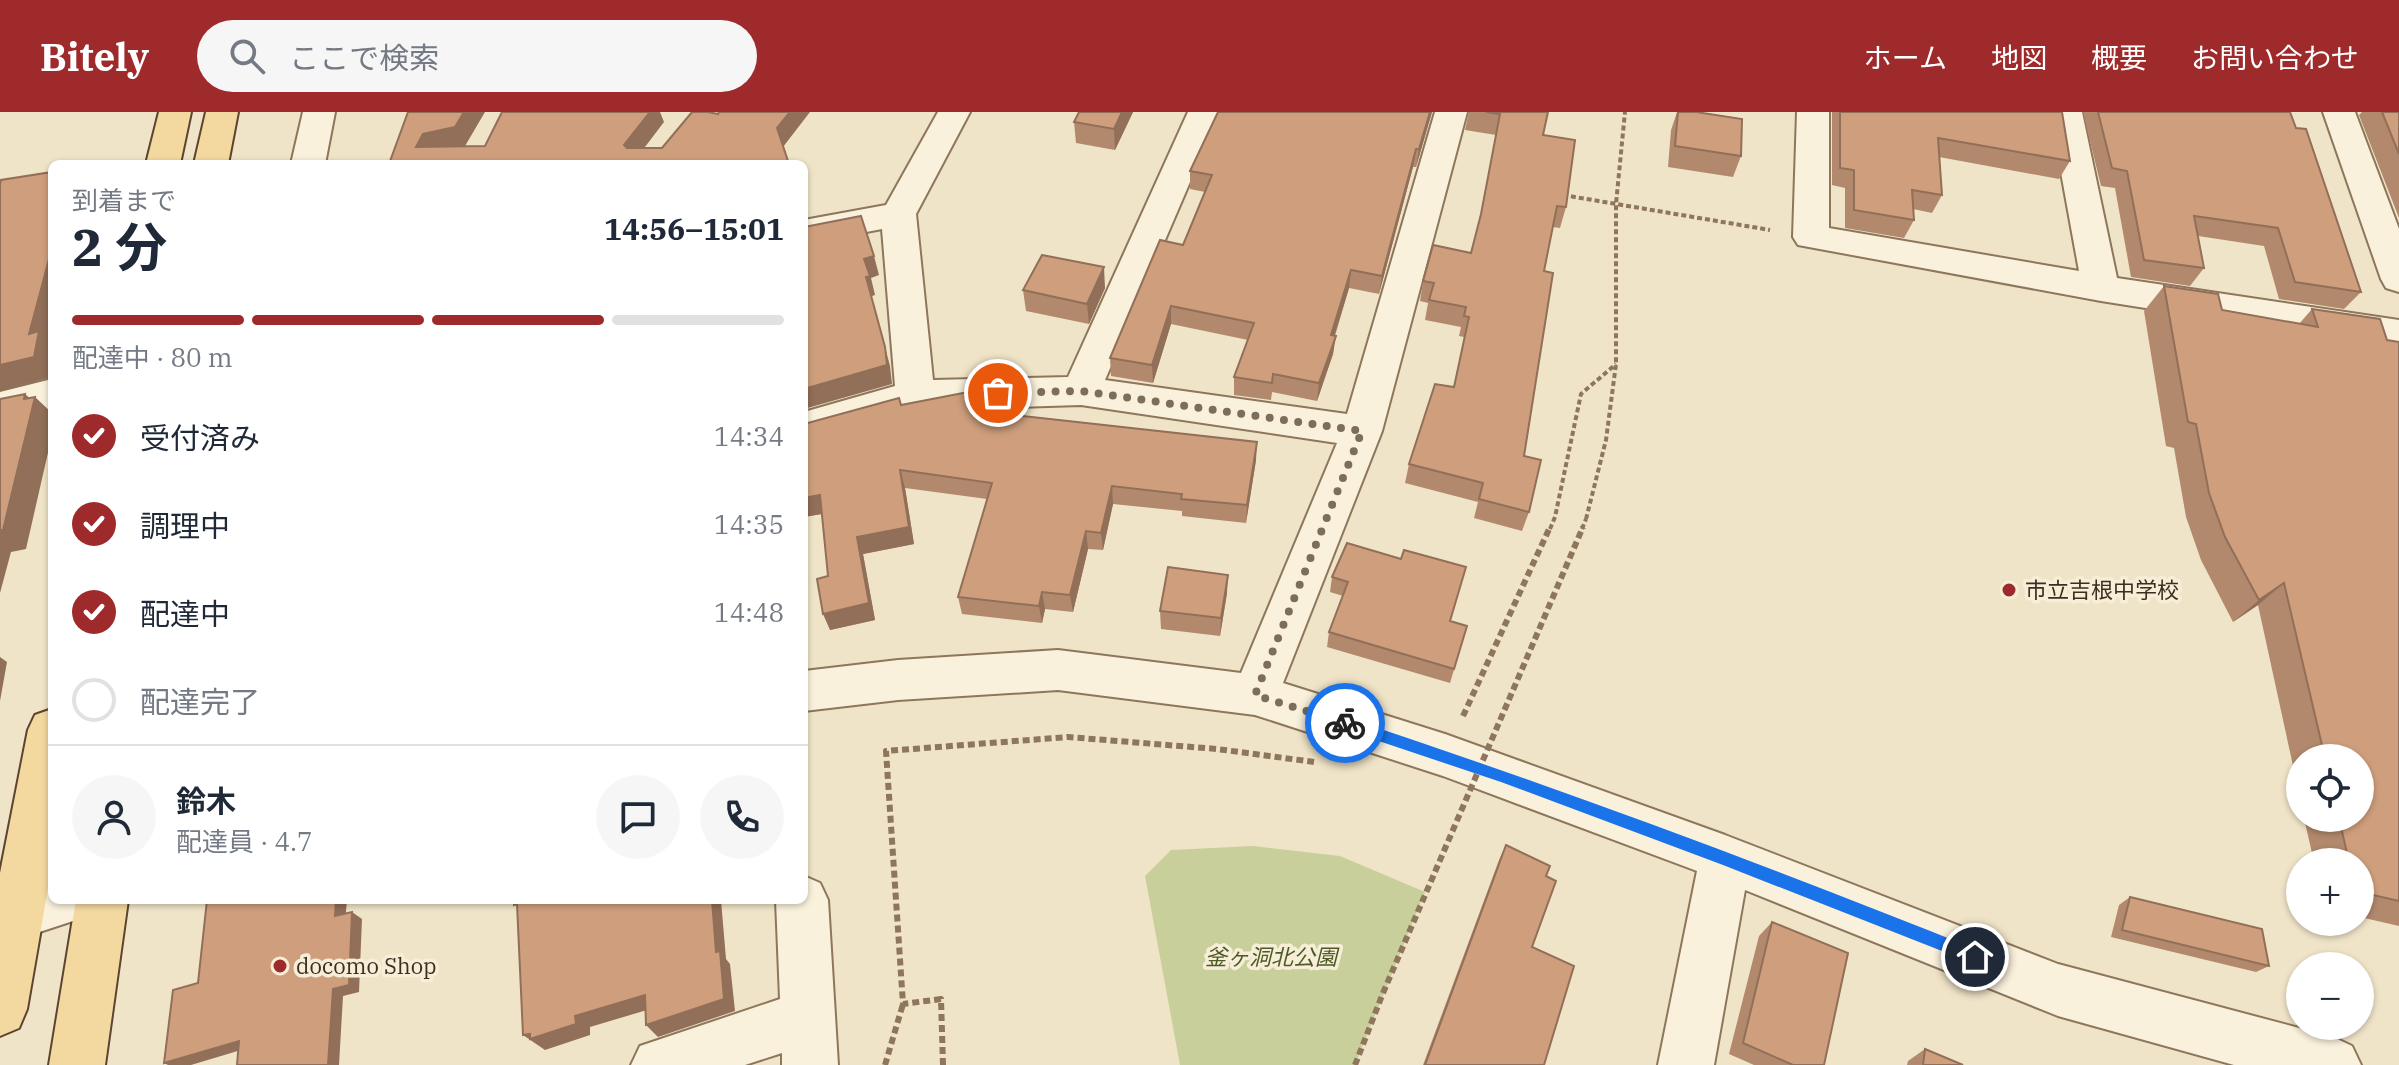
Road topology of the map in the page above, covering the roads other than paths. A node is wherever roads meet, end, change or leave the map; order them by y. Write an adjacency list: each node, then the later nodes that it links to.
1 (175, 112): 10 (main road)
2 (222, 112): 11 (main road)
3 (319, 112): 12 (street)
4 (954, 112): 13 (street)
5 (1204, 112): 18 (street)
6 (1451, 112): 23 (street)
7 (1813, 112): 16 (street)
8 (2066, 112): 16 (street)
9 (2339, 112): 15 (street)
10 (164, 160)
11 (212, 160)
12 (309, 160)
13 (898, 214): 14 (street); 20 (street)
14 (808, 231)
15 (2399, 279)
16 (2101, 288): 17 (street)
17 (2399, 334)
18 (1081, 391): 20 (street); 23 (street)
19 (48, 395): 21 (street)
20 (915, 395): 22 (street)
21 (0, 407)
22 (808, 426)
23 (1362, 431): 25 (street)
24 (808, 691): 25 (street)
25 (1255, 695): 27 (street)
26 (48, 747): 31 (main road)
27 (1725, 858): 36 (street); 37 (street)
28 (54, 904): 31 (street)
29 (101, 904): 34 (main road)
30 (802, 904): 33 (street)
31 (8, 918): 32 (main road)
32 (0, 1009)
33 (810, 1041): 35 (street)
34 (77, 1065)
35 (659, 1065)
36 (1686, 1065)
37 (2333, 1065)

